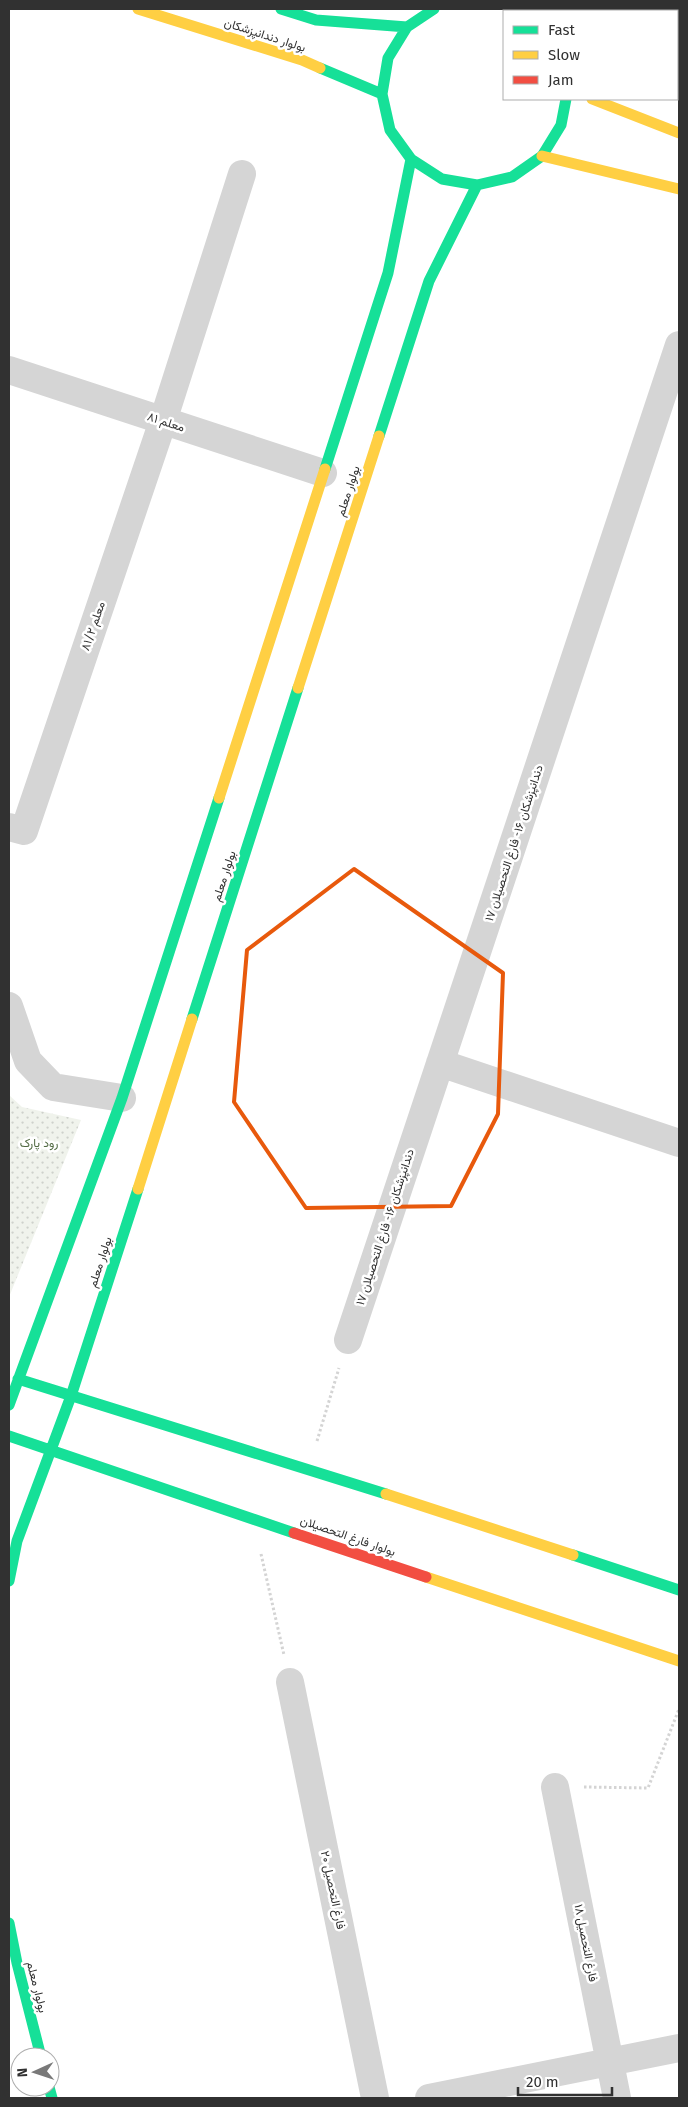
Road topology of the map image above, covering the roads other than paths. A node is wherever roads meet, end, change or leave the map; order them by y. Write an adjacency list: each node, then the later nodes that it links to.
1 (138, 9): 5 (main road, بولوار دندانپزشکان)
2 (281, 9): 4 (main road)
3 (434, 9): 4 (main road)
4 (407, 28): 5 (main road)
5 (382, 94): 10 (main road)
6 (566, 100): 9 (main road)
7 (595, 100): 8 (main road)
8 (679, 133)
9 (542, 156): 12 (main road); 13 (main road)
10 (411, 159): 12 (main road); 17 (main road)
11 (242, 174): 16 (street, معلم ۸۱/۲)
12 (477, 185): 25 (main road, بولوار معلم)
13 (679, 189)
14 (679, 345): 20 (street, دندانپزشکان ۱۶- فارغ التحصیلان ۱۷)
15 (9, 370): 16 (street, معلم ۸۱)
16 (163, 421): 17 (street, معلم ۸۱); 18 (street, معلم ۸۱/۲)
17 (323, 473): 21 (main road)
18 (16, 829)
19 (9, 1006): 21 (street)
20 (440, 1063): 22 (street); 23 (street, دندانپزشکان ۱۶- فارغ التحصیلان ۱۷)
21 (122, 1098): 24 (main road)
22 (679, 1143)
23 (348, 1340)
24 (18, 1379): 25 (main road); 26 (main road)
25 (71, 1396): 28 (main road, بولوار معلم); 30 (main road)
26 (9, 1405)
27 (9, 1436): 28 (main road, بولوار فارغ التحصیلان)
28 (52, 1452): 29 (main road, بولوار معلم); 31 (main road, بولوار فارغ التحصیلان)
29 (9, 1581)
30 (679, 1590)
31 (679, 1661)
32 (290, 1682): 38 (street, فارغ التحصیل ۲۰)
33 (555, 1787): 37 (street, فارغ التحصیل ۱۸)
34 (9, 1923): 35 (main road, بولوار معلم)
35 (38, 2047)
36 (679, 2048): 37 (street)
37 (610, 2062): 39 (street); 40 (street, فارغ التحصیل ۱۸)
38 (375, 2098)
39 (429, 2098)
40 (617, 2098)

